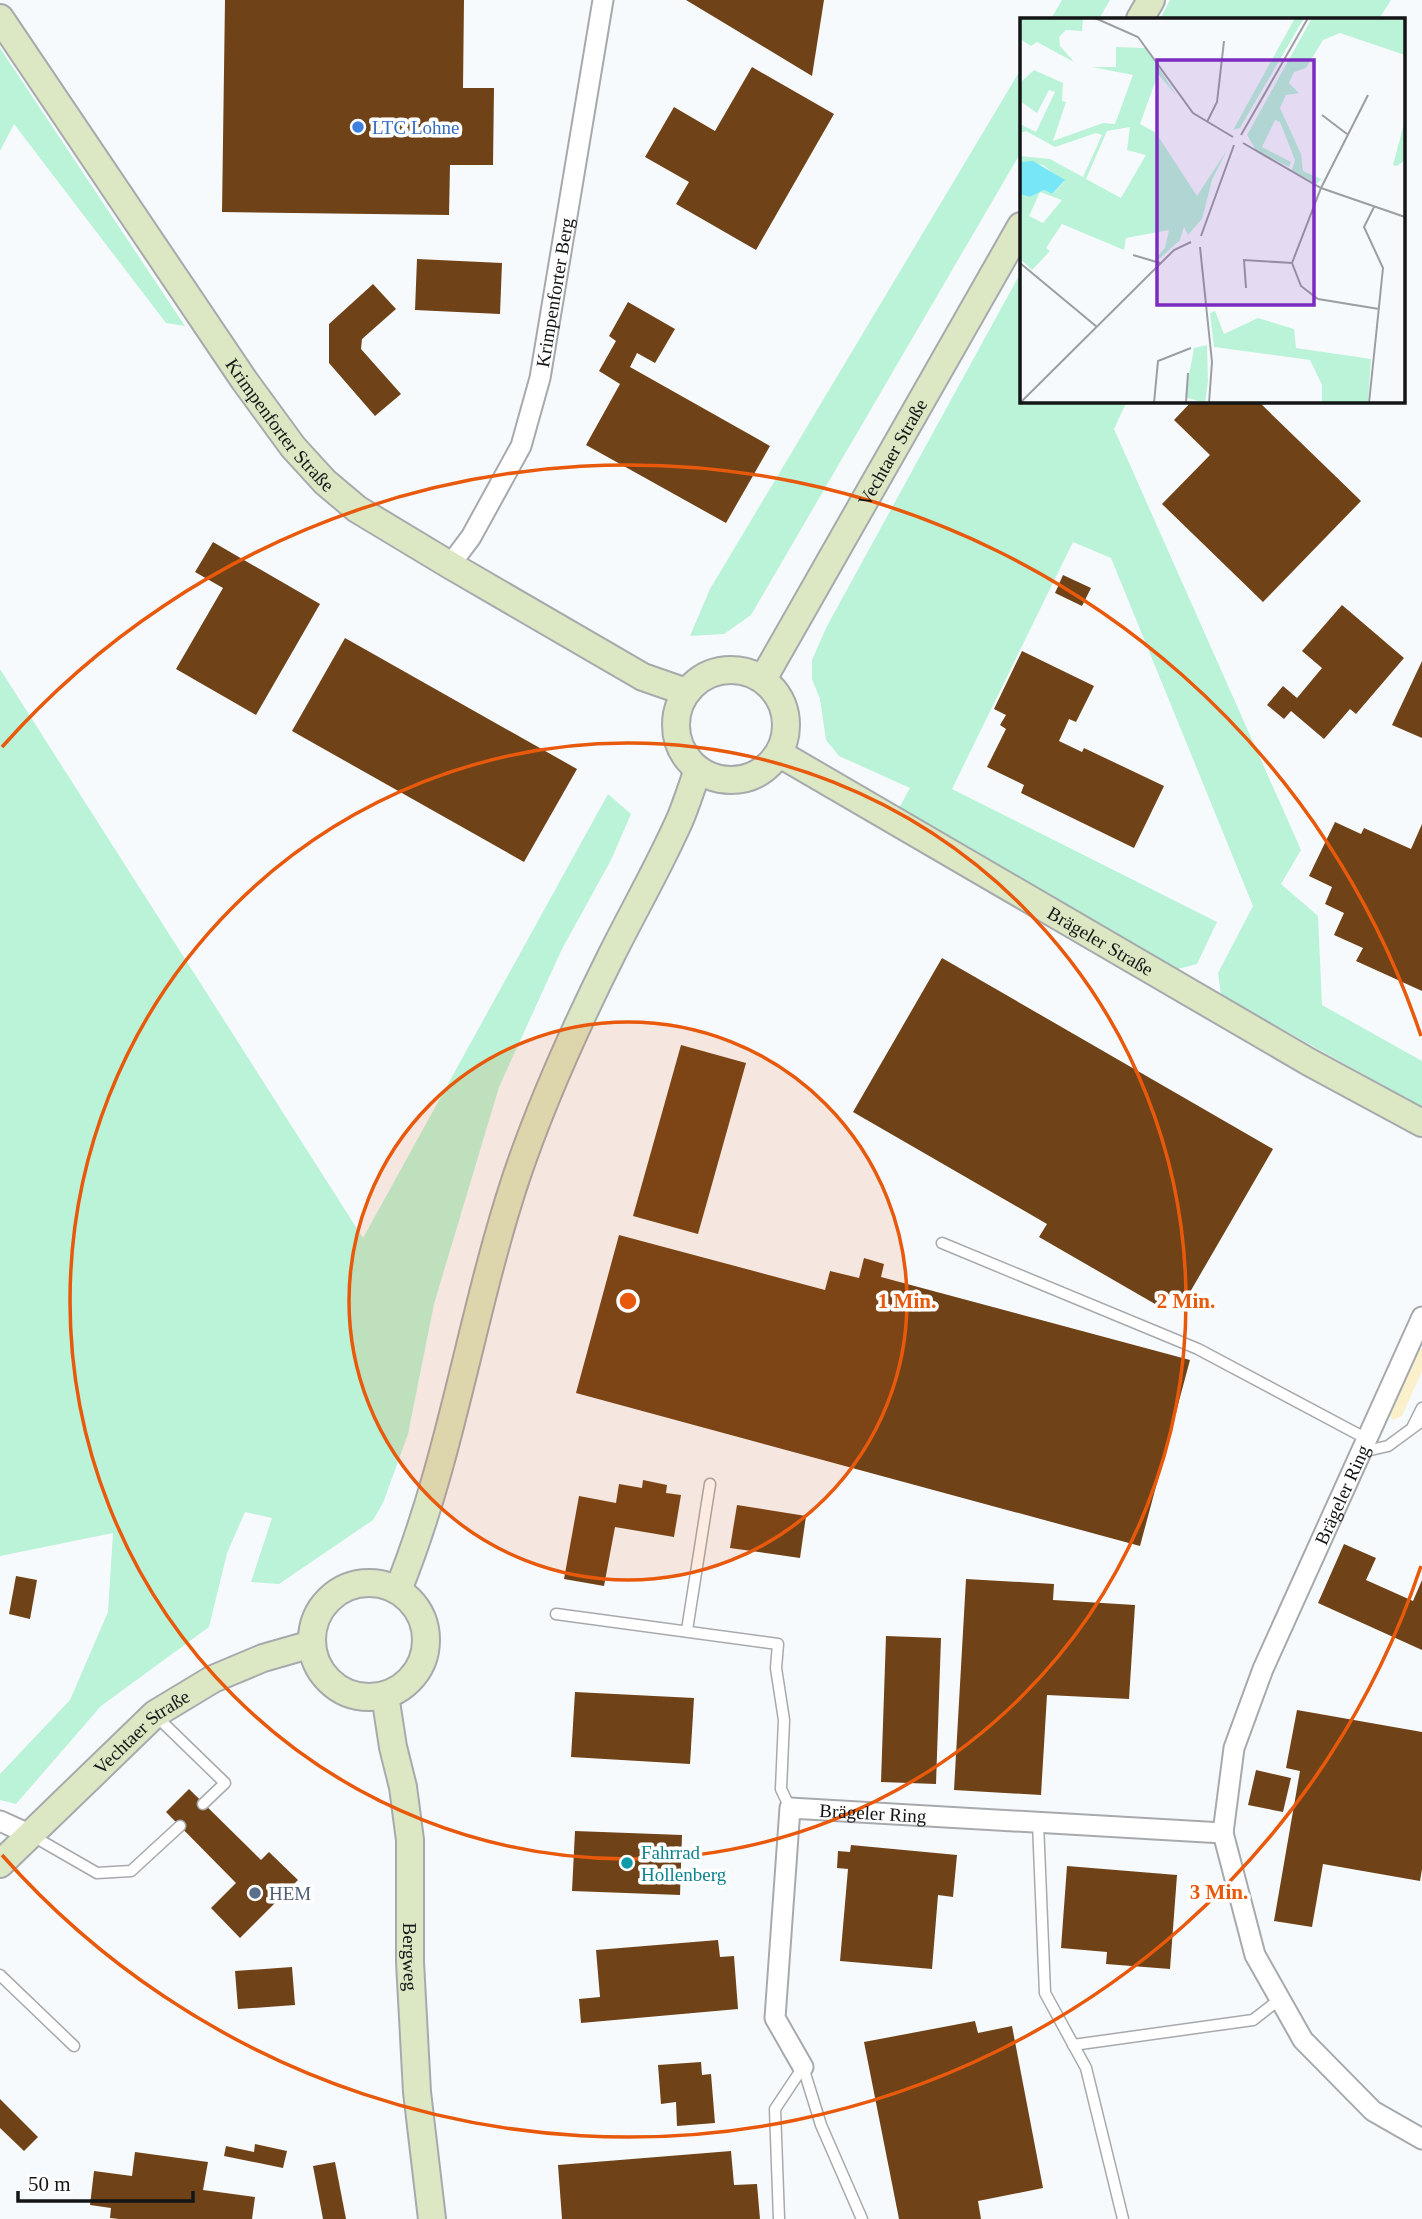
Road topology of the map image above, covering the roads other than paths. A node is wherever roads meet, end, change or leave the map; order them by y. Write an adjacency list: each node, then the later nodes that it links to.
1 (603, 0): 6 (street, Krimpenforter Berg)
2 (1150, 0): 4 (main road)
3 (0, 18): 6 (main road, Krimpenforter Straße)
4 (1141, 18)
5 (1020, 228): 7 (main road, Vechtaer Straße)
6 (450, 565): 8 (main road, Krimpenforter Straße)
7 (762, 679): 8 (main road); 9 (main road)
8 (686, 692): 10 (main road)
9 (779, 754): 10 (main road); 11 (main road, Brägeler Straße)
10 (697, 772): 18 (main road)
11 (1422, 1123)
12 (942, 1243): 16 (lane)
13 (1422, 1317): 16 (street, Brägeler Ring)
14 (1422, 1408): 15 (lane)
15 (1418, 1423): 16 (lane)
16 (1364, 1446): 29 (street, Brägeler Ring)
17 (710, 1484): 20 (lane)
18 (398, 1590): 21 (main road); 22 (main road)
19 (556, 1614): 20 (lane)
20 (687, 1630): 25 (lane)
21 (312, 1644): 22 (main road); 23 (main road, Vechtaer Straße)
22 (385, 1695): 38 (main road, Bergweg)
23 (155, 1714): 24 (lane); 30 (main road, Vechtaer Straße)
24 (203, 1804)
25 (790, 1808): 27 (street, Brägeler Ring); 36 (street)
26 (0, 1821): 30 (street)
27 (1038, 1822): 29 (street, Brägeler Ring); 34 (lane)
28 (180, 1826): 30 (lane)
29 (1223, 1833): 33 (street, Brägeler Ring)
30 (31, 1835): 31 (main road, Vechtaer Straße)
31 (0, 1864)
32 (0, 1975): 35 (lane)
33 (1280, 1999): 34 (lane); 37 (street, Brägeler Ring)
34 (1073, 2045): 41 (lane)
35 (74, 2046)
36 (803, 2067): 39 (lane); 40 (lane)
37 (1422, 2139)
38 (432, 2219)
39 (779, 2219)
40 (862, 2219)
41 (1123, 2219)

